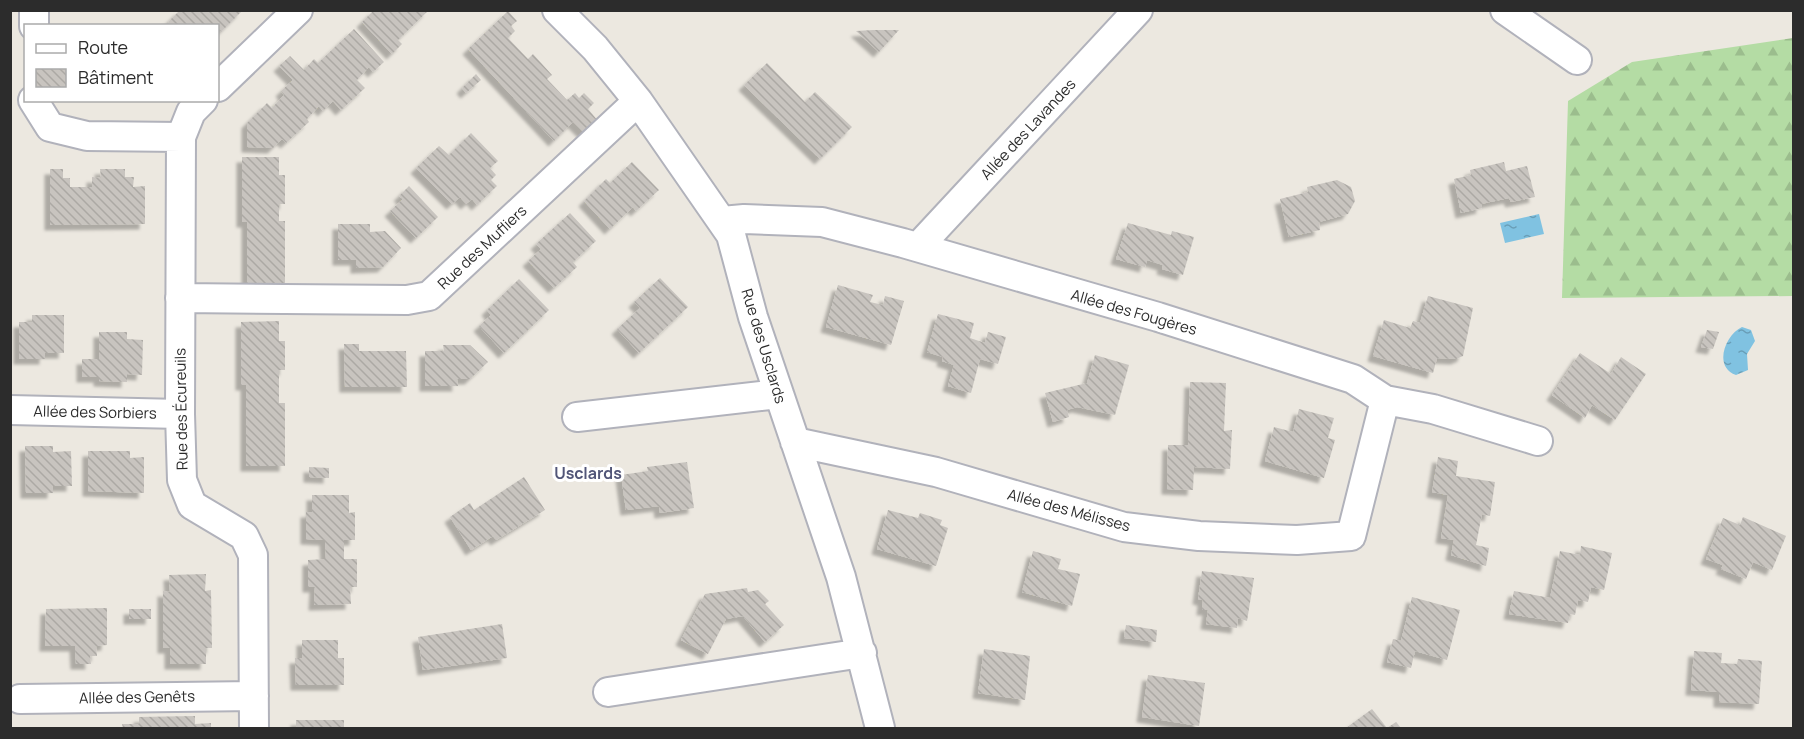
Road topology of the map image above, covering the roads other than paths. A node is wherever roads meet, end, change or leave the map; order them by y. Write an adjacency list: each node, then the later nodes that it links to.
1 (298, 10): 6 (street)
2 (557, 10): 7 (street, Rue des Usclards)
3 (1138, 10): 12 (street, Allée des Lavandes)
4 (1505, 10): 5 (street)
5 (1577, 60)
6 (219, 86)
7 (638, 101): 11 (street, Rue des Usclards); 13 (street, Rue des Mufliers)
8 (34, 102): 10 (street)
9 (201, 102): 10 (street, Rue des Écureuils)
10 (182, 137): 13 (street, Rue des Écureuils)
11 (722, 221): 12 (street, Allée des Fougères); 14 (street, Rue des Usclards)
12 (918, 248): 15 (street, Allée des Fougères)
13 (180, 298): 17 (street, Rue des Écureuils)
14 (779, 394): 18 (street); 20 (street, Rue des Usclards)
15 (1385, 400): 19 (street, Allée des Fougères); 20 (street, Allée des Mélisses)
16 (10, 410): 17 (street, Allée des Sorbiers)
17 (180, 414): 23 (street, Rue des Écureuils)
18 (577, 417)
19 (1538, 441)
20 (795, 442): 21 (street, Rue des Usclards)
21 (862, 653): 22 (street); 25 (street, Rue des Usclards)
22 (608, 692)
23 (254, 696): 24 (street, Allée des Genêts); 26 (street, Rue des Écureuils)
24 (20, 699)
25 (885, 728)
26 (254, 729)

